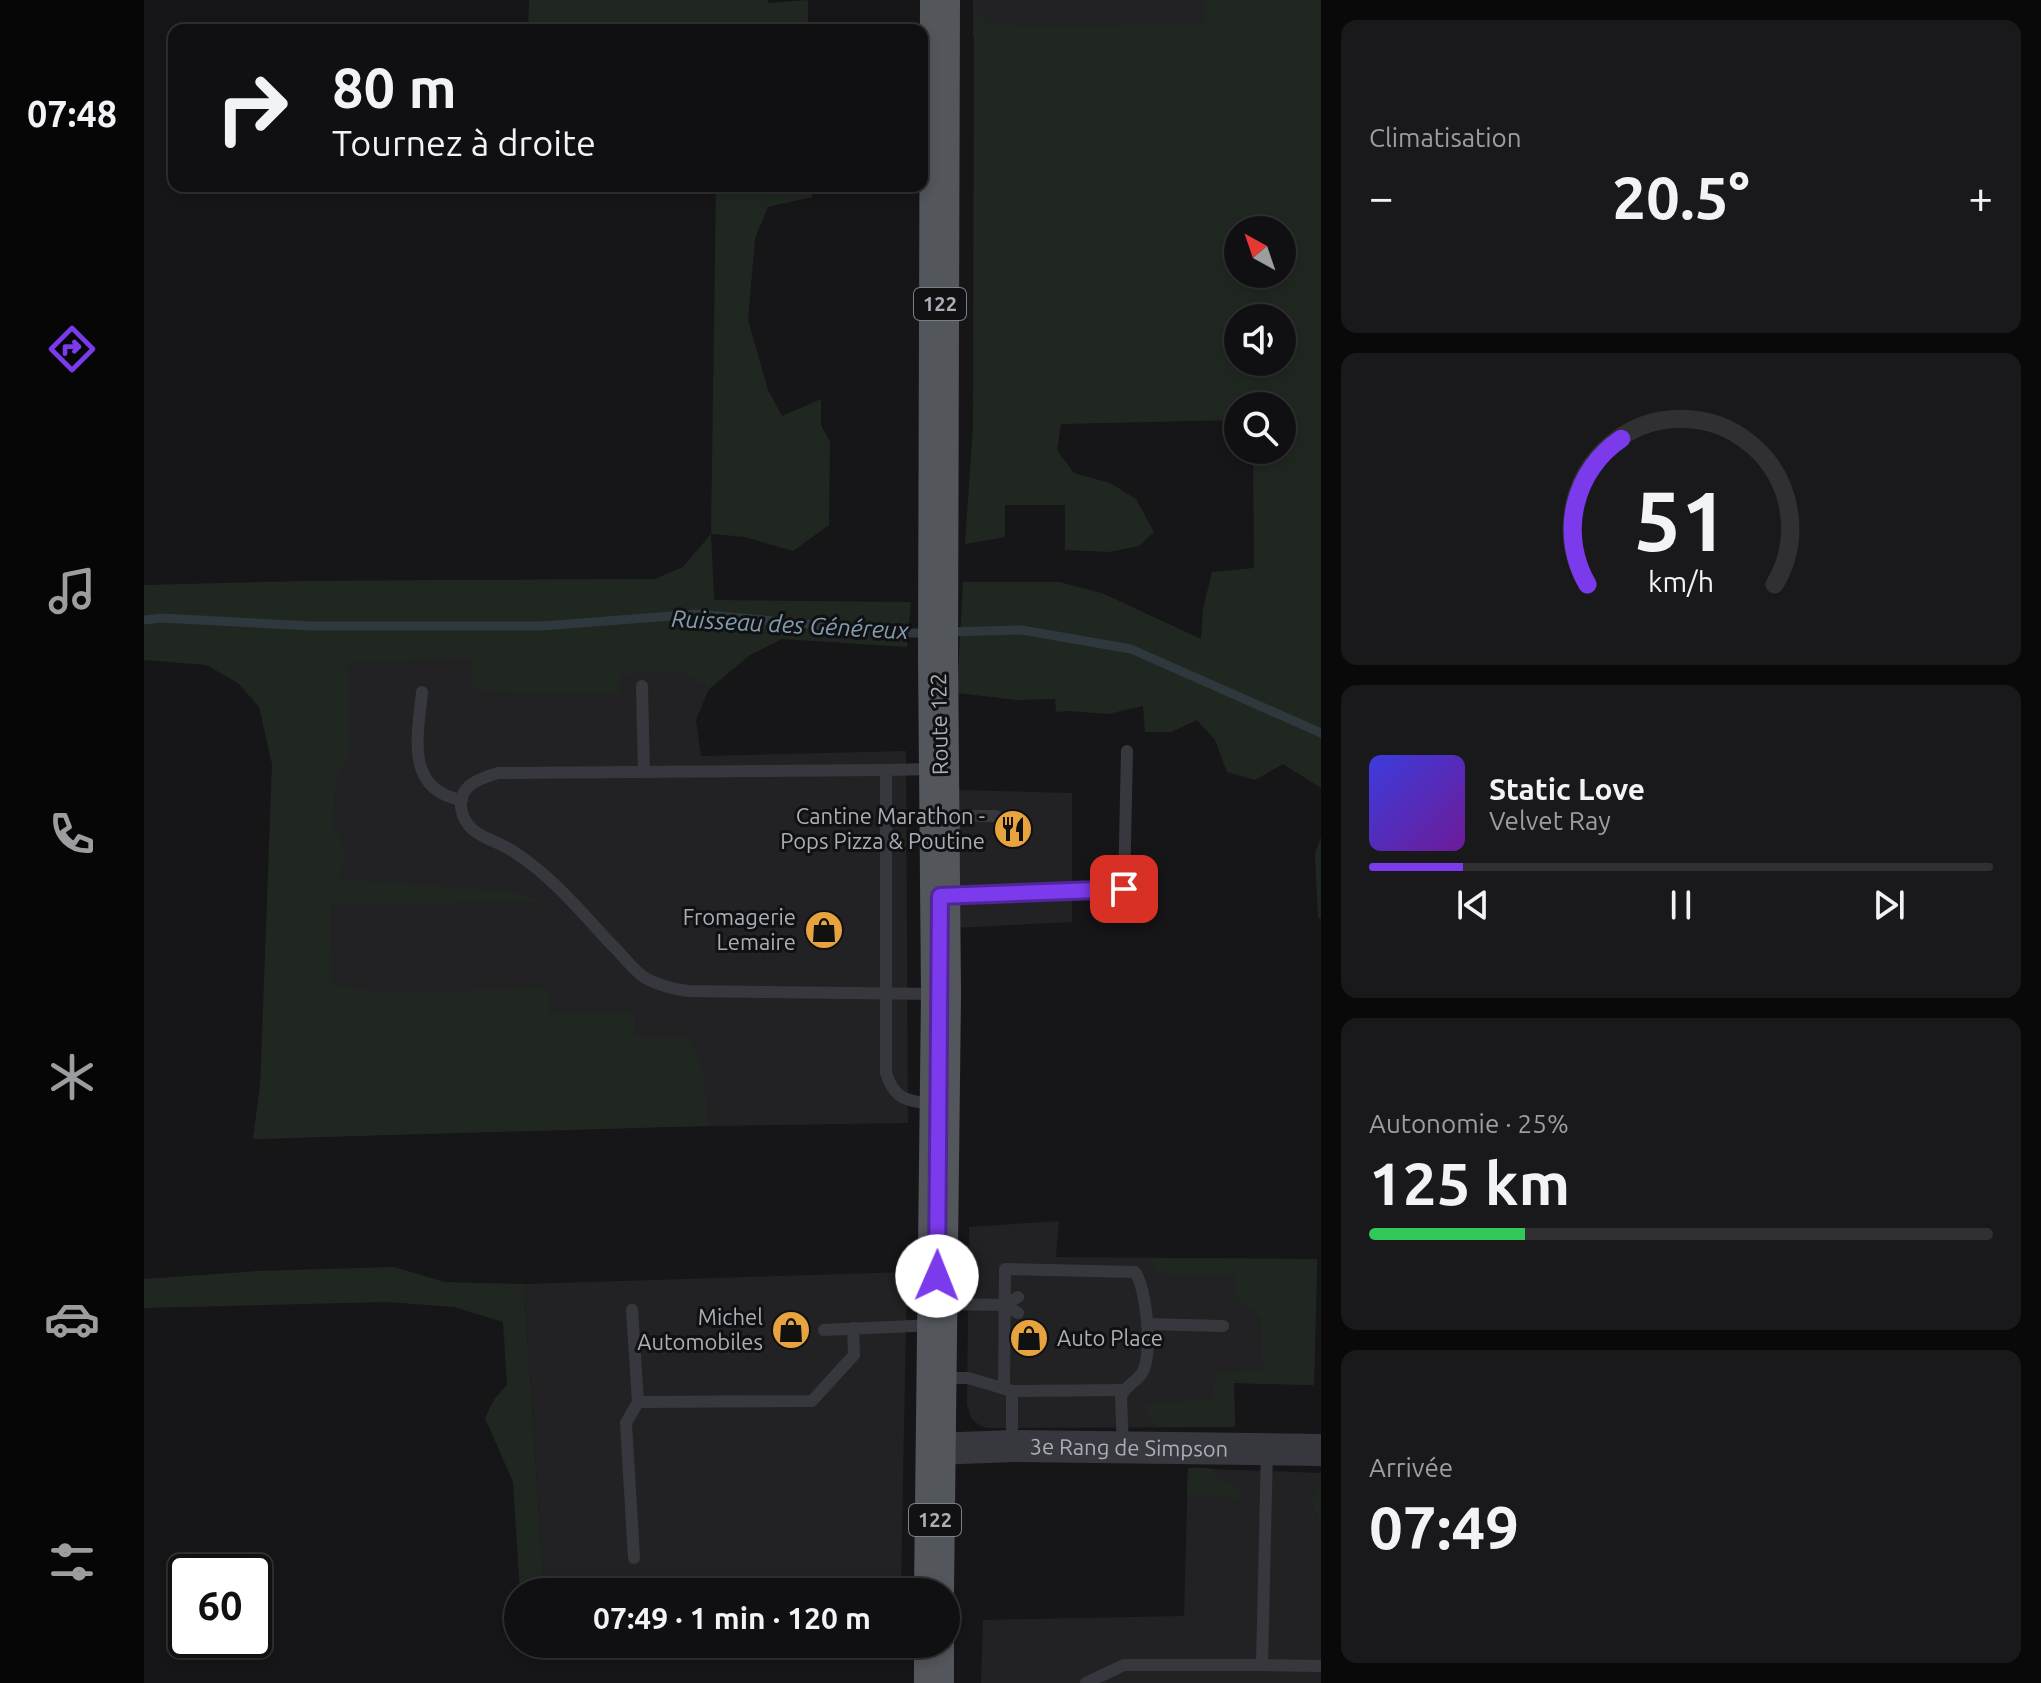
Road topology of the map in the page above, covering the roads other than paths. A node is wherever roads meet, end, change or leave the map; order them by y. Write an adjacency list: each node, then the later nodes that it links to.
1 (940, 0): 5 (main road, Route 122 / 122)
2 (642, 686): 7 (lane)
3 (422, 692): 8 (lane)
4 (1127, 751): 11 (lane)
5 (940, 769): 6 (lane); 9 (main road, Route 122 / 122)
6 (886, 770): 7 (lane); 12 (lane)
7 (644, 772): 8 (lane)
8 (462, 800): 12 (lane)
9 (940, 816): 10 (lane); 11 (main road, Route 122 / 122)
10 (996, 816)
11 (940, 896): 13 (main road, Route 122 / 122)
12 (887, 993): 13 (lane); 14 (lane)
13 (941, 994): 14 (main road, Route 122 / 122)
14 (939, 1104): 19 (main road, Route 122 / 122)
15 (1018, 1297): 16 (lane)
16 (1005, 1305): 18 (lane); 19 (lane); 20 (lane); 25 (lane)
17 (632, 1310): 27 (lane)
18 (1018, 1313)
19 (937, 1315): 22 (lane); 24 (main road, Route 122 / 122)
20 (1147, 1324): 21 (lane); 26 (lane)
21 (1223, 1326)
22 (853, 1328): 23 (lane); 27 (lane)
23 (824, 1330)
24 (936, 1378): 25 (lane); 30 (main road, Route 122 / 122)
25 (1008, 1390): 26 (lane); 28 (lane)
26 (1124, 1390): 29 (lane)
27 (638, 1402): 33 (lane)
28 (1012, 1446): 29 (street, 3e Rang de Simpson); 30 (street, 3e Rang de Simpson)
29 (1123, 1447): 31 (street, 3e Rang de Simpson)
30 (935, 1449): 34 (main road, 122)
31 (1267, 1449): 32 (street, 3e Rang de Simpson); 36 (lane)
32 (1321, 1450)
33 (634, 1558)
34 (934, 1578)
35 (934, 1658): 38 (main road)
36 (1262, 1665): 37 (lane); 39 (lane)
37 (1321, 1666)
38 (934, 1683)
39 (1086, 1683)

